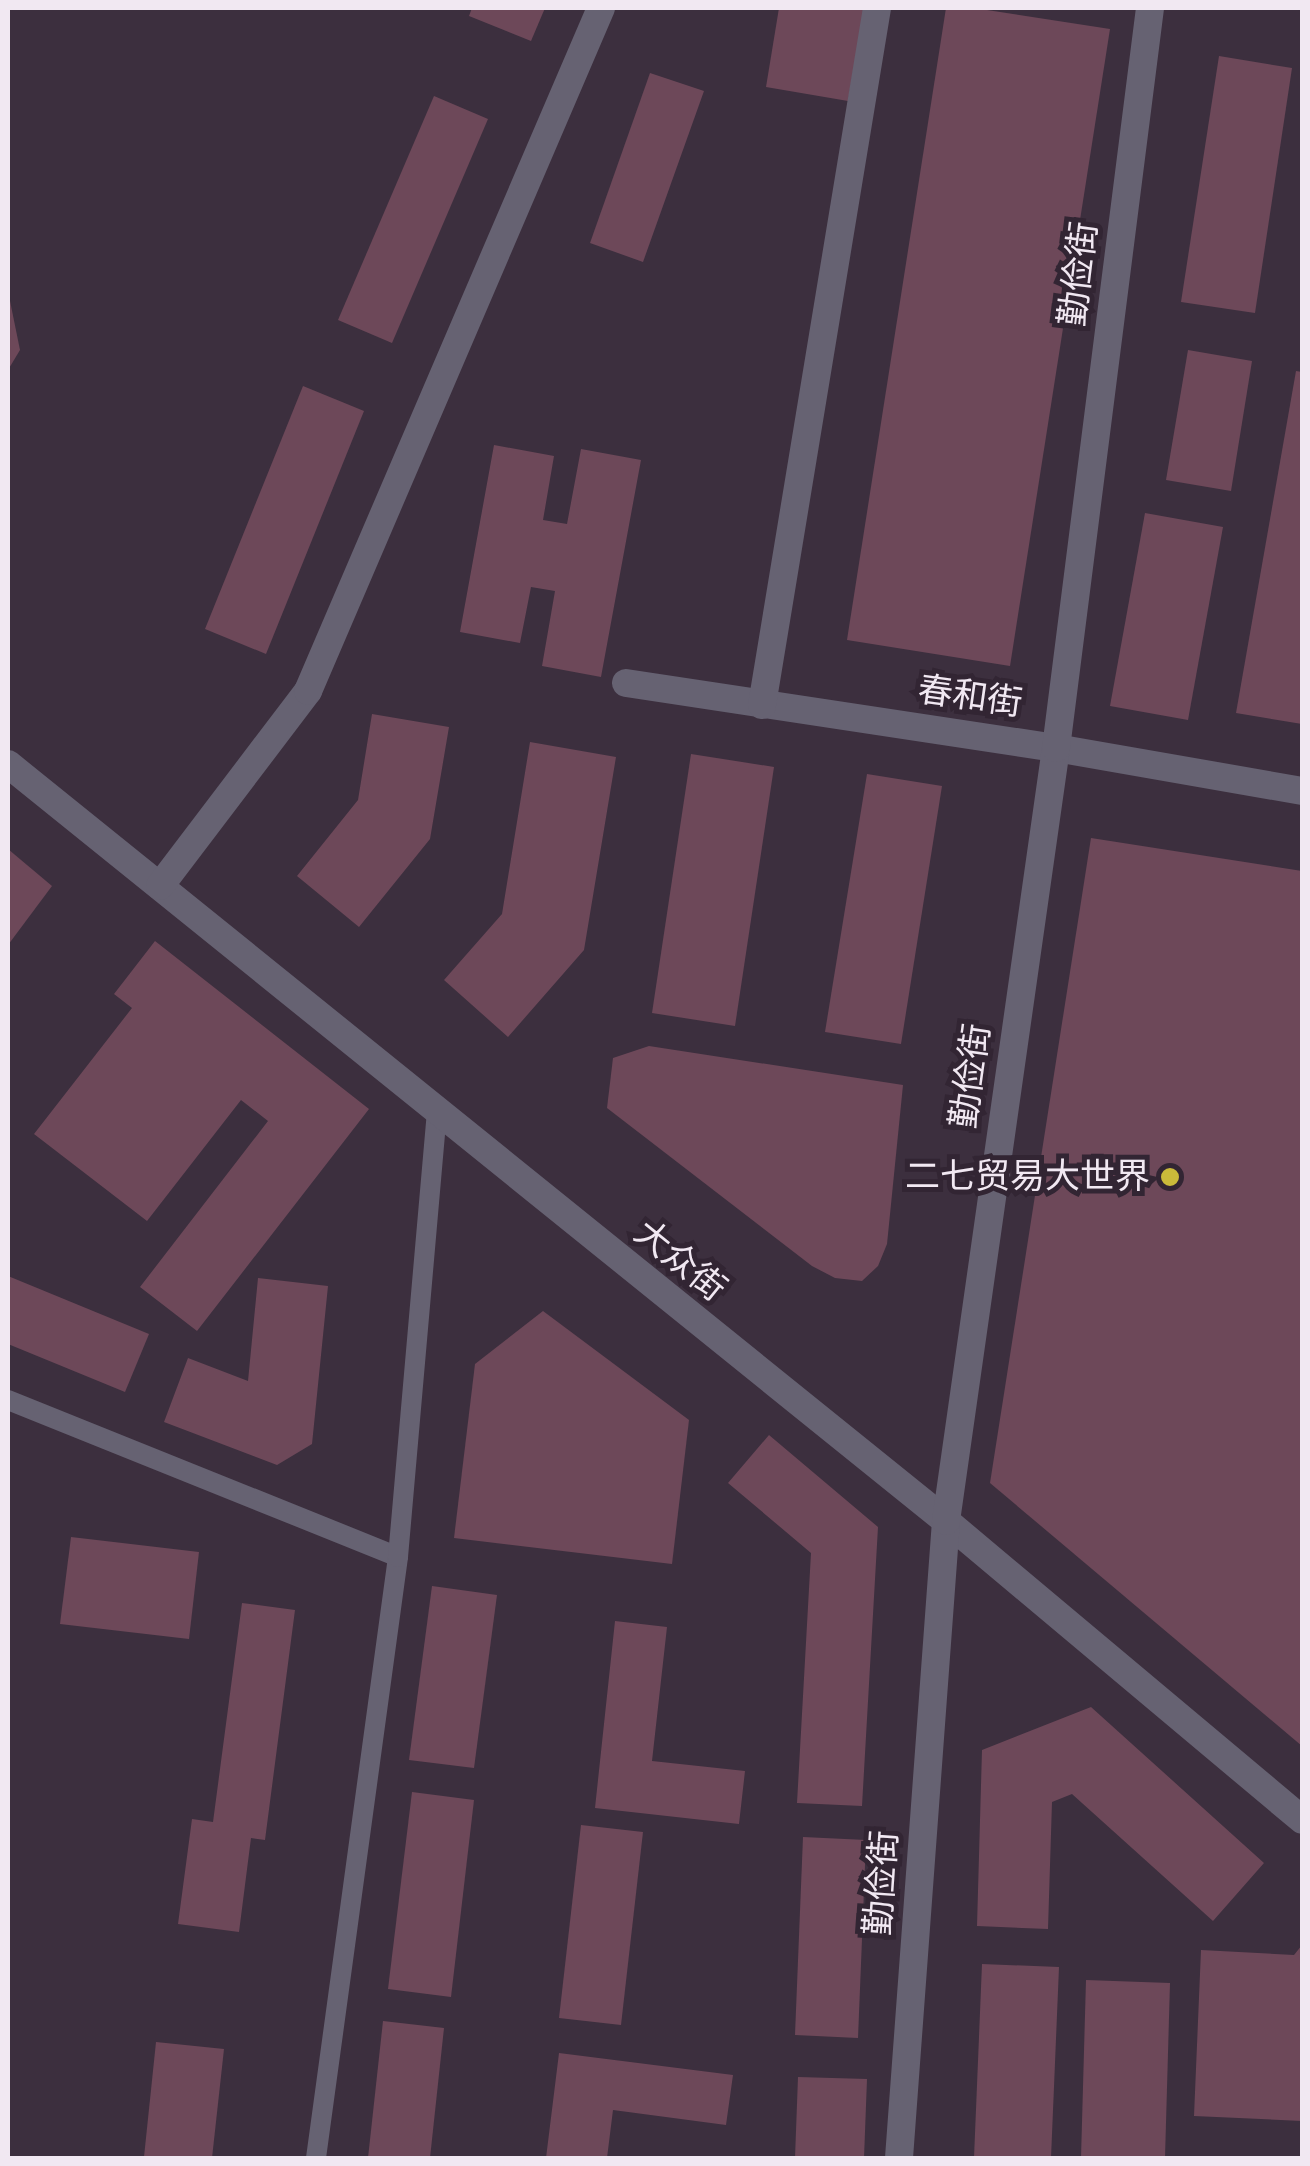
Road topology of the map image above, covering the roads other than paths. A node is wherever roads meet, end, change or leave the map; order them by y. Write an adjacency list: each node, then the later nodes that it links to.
1 (601, 8): 9 (street)
2 (877, 8): 5 (street)
3 (1150, 8): 6 (street, 勤俭街)
4 (626, 682): 5 (street, 春和街)
5 (762, 705): 6 (street, 春和街)
6 (1056, 748): 8 (street, 春和街); 12 (street, 勤俭街)
7 (8, 764): 9 (street, 大众街)
8 (1302, 791)
9 (160, 886): 10 (street, 大众街)
10 (437, 1114): 12 (street, 大众街); 13 (lane)
11 (8, 1400): 13 (lane)
12 (946, 1521): 14 (street, 大众街); 16 (street, 勤俭街)
13 (398, 1557): 15 (lane)
14 (1302, 1820)
15 (316, 2158)
16 (899, 2158)

